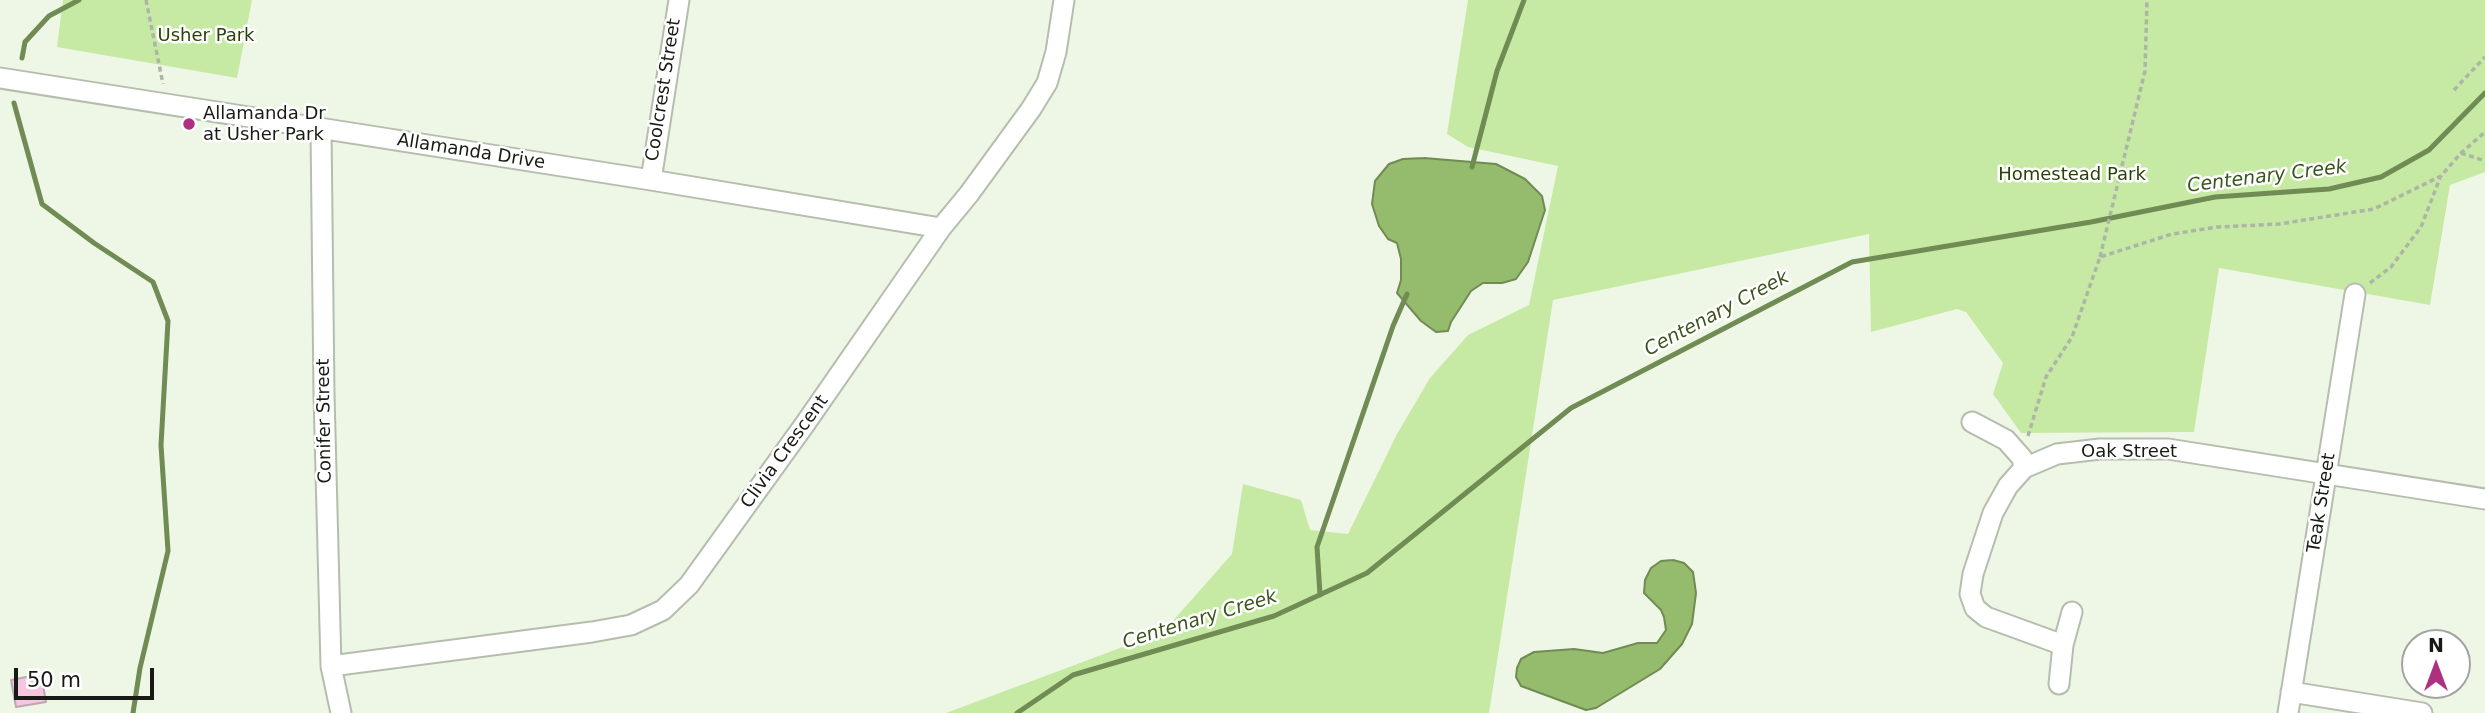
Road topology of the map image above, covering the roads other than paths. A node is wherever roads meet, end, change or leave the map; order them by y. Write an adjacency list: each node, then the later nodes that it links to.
1 (678, 0): 5 (street, Coolcrest Street)
2 (1064, 0): 6 (street, Clivia Crescent)
3 (0, 79): 4 (street, Allamanda Drive)
4 (321, 129): 5 (street, Allamanda Drive); 14 (street, Conifer Street)
5 (651, 180): 6 (street, Allamanda Drive)
6 (941, 228): 14 (street, Clivia Crescent)
7 (2356, 294): 10 (street, Teak Street)
8 (1972, 422): 9 (street)
9 (2023, 463): 10 (street, Oak Street); 13 (street, Oak Street)
10 (2327, 475): 11 (street, Oak Street); 16 (street, Teak Street)
11 (2485, 499)
12 (2072, 612): 13 (street)
13 (2063, 645): 15 (street)
14 (331, 666): 17 (street, Conifer Street)
15 (2059, 684)
16 (2291, 692): 18 (street, Teak Street); 19 (street)
17 (341, 713)
18 (2288, 713)
19 (2422, 713)

